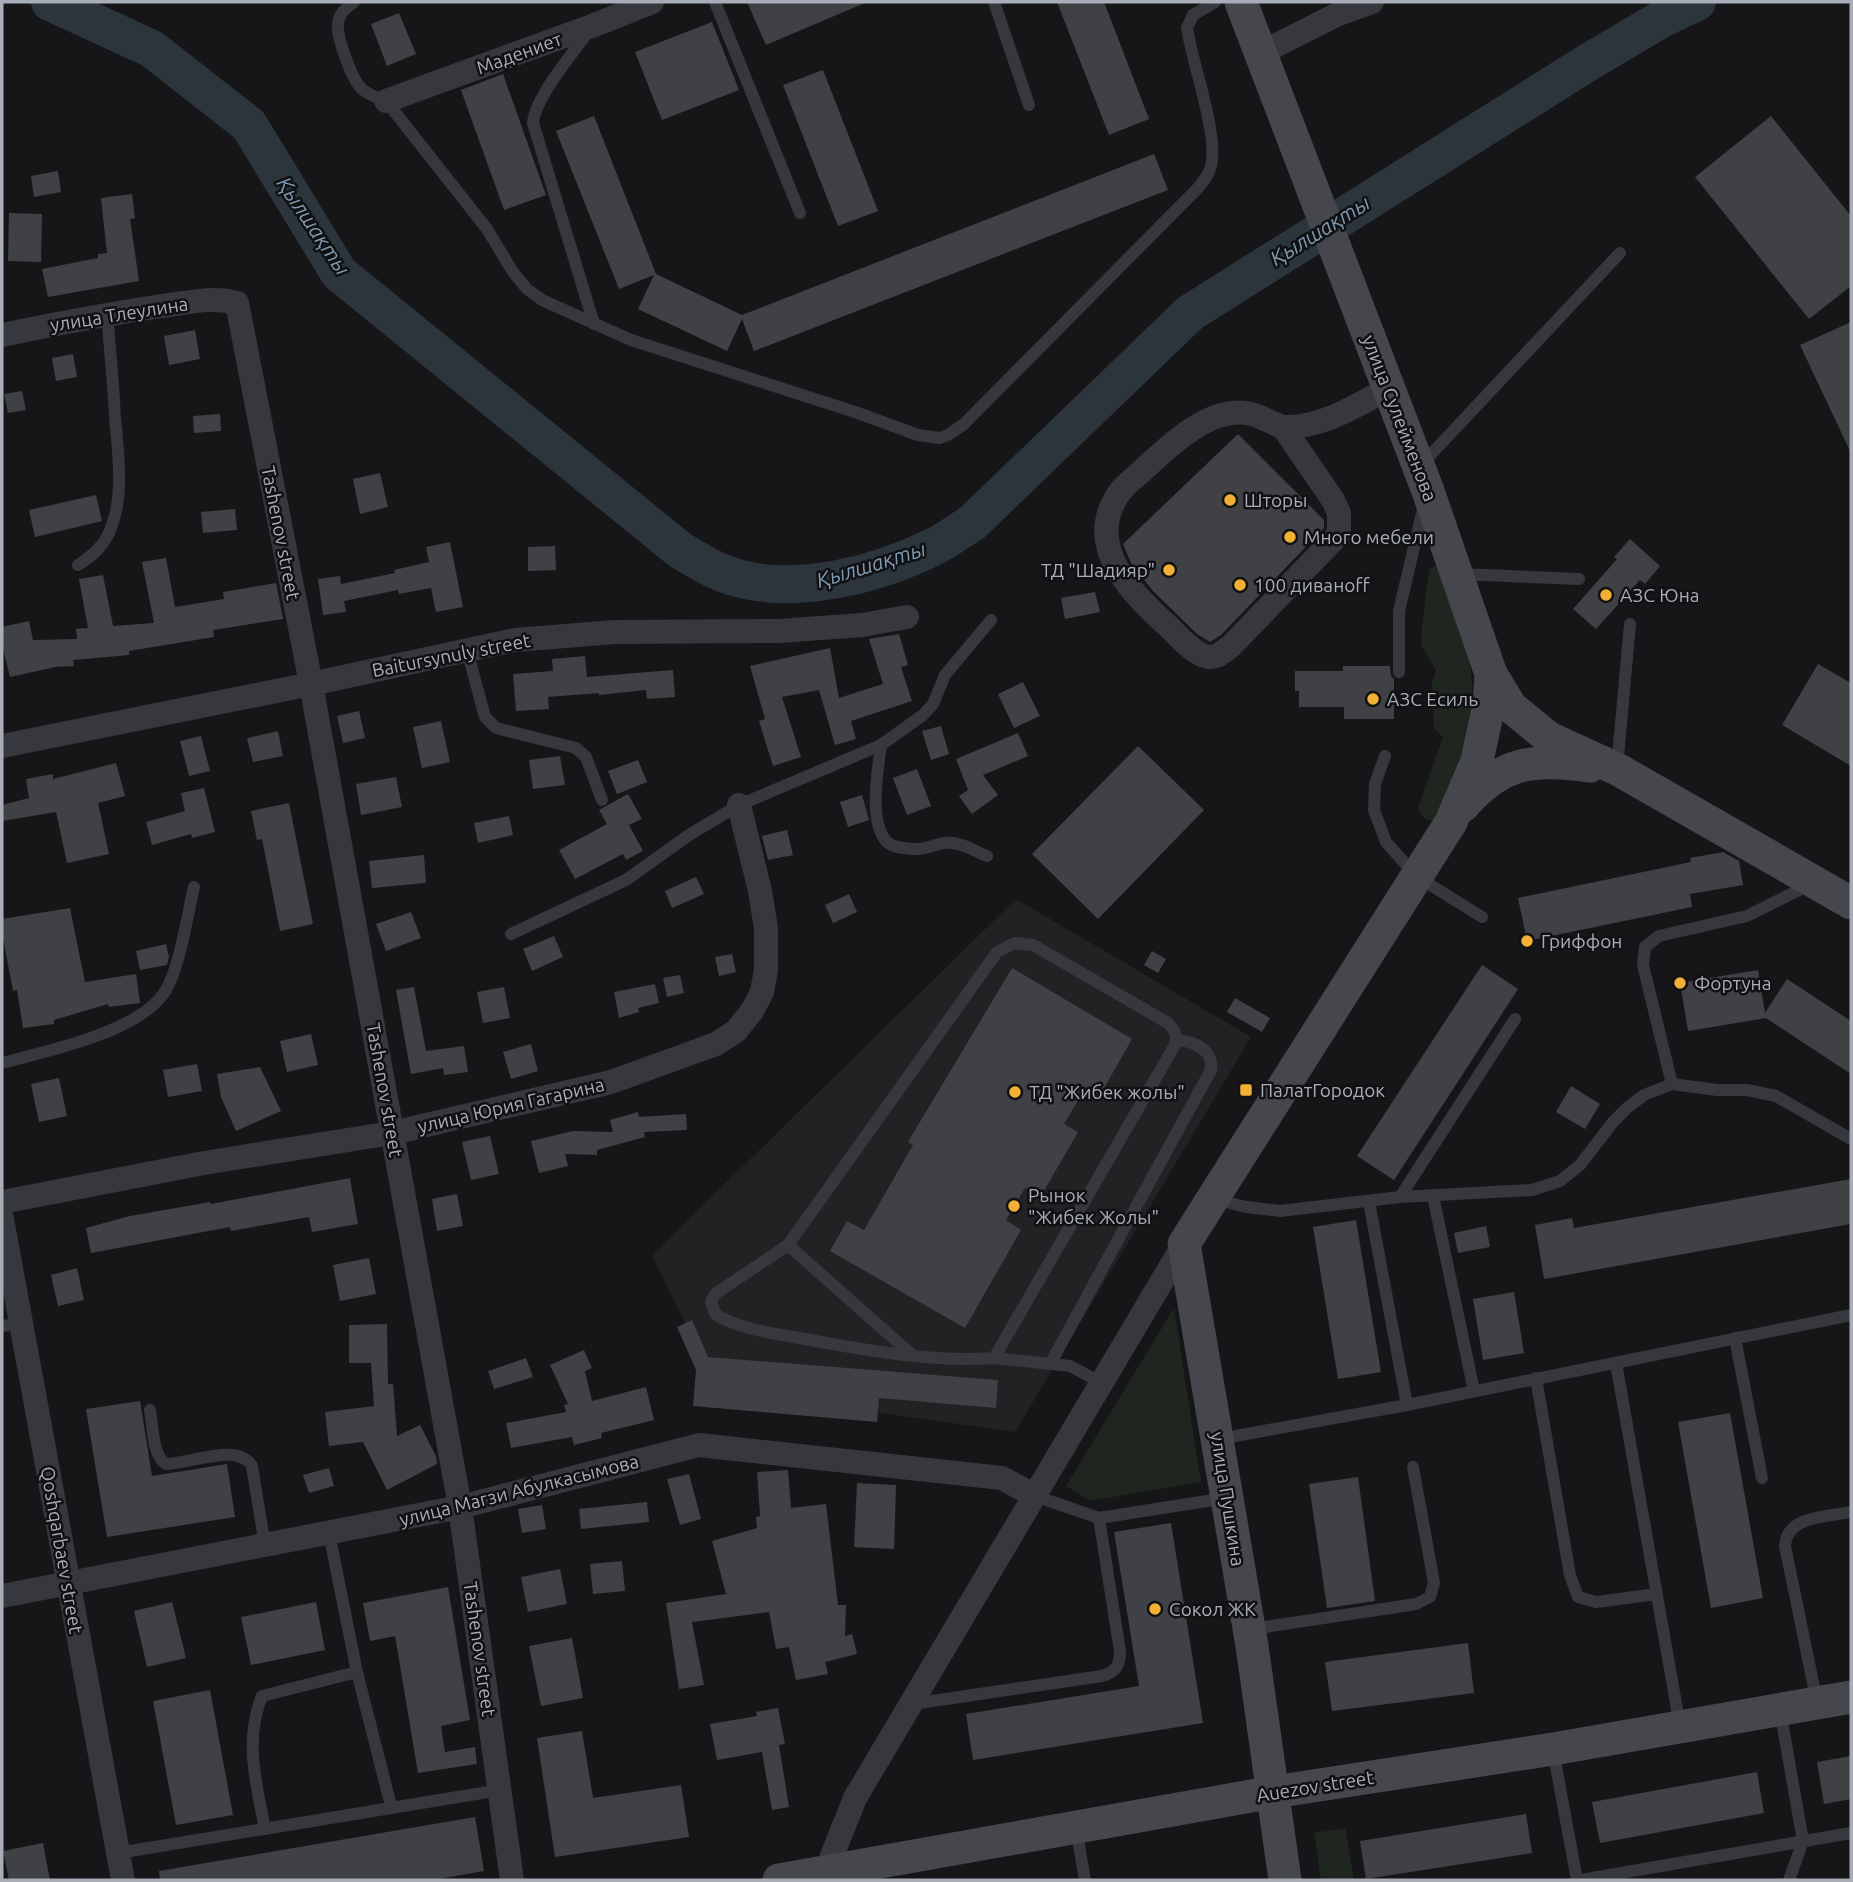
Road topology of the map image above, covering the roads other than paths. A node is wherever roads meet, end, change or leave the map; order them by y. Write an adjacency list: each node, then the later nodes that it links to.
1 (354, 2): 11 (lane)
2 (652, 2): 9 (street, Мадениет)
3 (715, 2): 13 (lane)
4 (994, 2): 12 (lane)
5 (1215, 2): 17 (lane)
6 (1241, 2): 10 (street, улица Сулейменова)
7 (1372, 2): 8 (street)
8 (1348, 6): 10 (street)
9 (592, 26): 11 (street, Мадениет); 17 (lane)
10 (1261, 53): 19 (street, улица Сулейменова)
11 (386, 101): 17 (lane)
12 (1029, 105)
13 (800, 213)
14 (1620, 253): 21 (lane)
15 (237, 303): 16 (street, улица Тлеулина); 31 (street, Tashenov street)
16 (107, 314): 18 (street, улица Тлеулина); 22 (lane)
17 (594, 324)
18 (2, 335)
19 (1390, 388): 20 (street); 21 (street, улица Сулейменова)
20 (1283, 427): 20 (street)
21 (1423, 480): 23 (street, улица Сулейменова); 29 (lane)
22 (78, 565)
23 (1456, 574): 24 (lane); 30 (street, улица Сулейменова)
24 (1579, 579)
25 (907, 617): 28 (street, Baitursynuly street)
26 (991, 620): 32 (lane)
27 (1630, 624): 35 (lane)
28 (467, 650): 31 (street, Baitursynuly street); 36 (lane)
29 (1399, 672)
30 (1491, 674): 35 (street); 38 (street)
31 (311, 684): 33 (street, Baitursynuly street); 50 (street, Tashenov street)
32 (881, 745): 37 (lane); 39 (lane)
33 (2, 747)
34 (1385, 756): 40 (lane)
35 (1617, 769): 38 (street); 41 (street)
36 (602, 800)
37 (739, 806): 45 (lane); 50 (street, улица Юрия Гагарина)
38 (1451, 822): 40 (street)
39 (987, 856)
40 (1416, 876): 44 (lane); 54 (street)
41 (1816, 881): 43 (street); 49 (lane)
42 (194, 887): 48 (lane)
43 (1851, 903)
44 (1482, 917)
45 (510, 934)
46 (1515, 1019): 53 (lane)
47 (1178, 1041): 59 (lane); 64 (lane); 66 (lane)
48 (2, 1063)
49 (1672, 1084): 51 (lane); 52 (lane)
50 (392, 1133): 55 (street, улица Юрия Гагарина); 77 (street, Tashenov street)
51 (1851, 1139)
52 (1433, 1196): 53 (lane); 69 (lane)
53 (1400, 1197): 56 (lane)
54 (1212, 1198): 56 (lane); 58 (street)
55 (2, 1202)
56 (1369, 1202): 70 (lane)
57 (2, 1219): 61 (street, Qoshqarbaev street)
58 (1184, 1244): 68 (street); 72 (street, улица Пушкина)
59 (788, 1245): 63 (lane); 63 (lane)
60 (1851, 1315): 62 (lane)
61 (11, 1325): 82 (street, Qoshqarbaev street)
62 (1735, 1338): 65 (lane); 74 (lane)
63 (911, 1354): 64 (lane)
64 (994, 1358): 66 (lane)
65 (1616, 1363): 67 (lane); 83 (lane)
66 (1051, 1364): 68 (lane)
67 (1536, 1378): 69 (lane); 83 (lane)
68 (1102, 1382): 75 (street)
69 (1474, 1391): 70 (lane)
70 (1407, 1405): 72 (lane)
71 (150, 1410): 81 (lane)
72 (1219, 1439): 76 (street, улица Пушкина)
73 (1413, 1466): 85 (lane)
74 (1762, 1478)
75 (1035, 1496): 77 (street, улица Магзи Абулкасымова); 79 (lane); 89 (street)
76 (1228, 1498): 79 (lane); 85 (street, улица Пушкина)
77 (460, 1507): 80 (street, улица Магзи Абулкасымова); 93 (street, Tashenov street)
78 (1851, 1512): 88 (lane)
79 (1099, 1518): 89 (lane)
80 (328, 1533): 81 (street, улица Магзи Абулкасымова); 86 (lane)
81 (265, 1546): 82 (street, улица Магзи Абулкасымова)
82 (68, 1584): 84 (street, улица Магзи Абулкасымова); 100 (street, Qoshqarbaev street)
83 (1657, 1594): 91 (lane)
84 (2, 1596)
85 (1248, 1629): 94 (street, улица Пушкина)
86 (357, 1672): 95 (lane); 97 (lane)
87 (1851, 1697): 88 (street, Auezov street)
88 (1817, 1703): 90 (street, Auezov street)
89 (912, 1704): 101 (street)
90 (1780, 1709): 91 (street, Auezov street); 99 (lane)
91 (1681, 1727): 92 (street, Auezov street)
92 (1553, 1749): 94 (street, Auezov street); 108 (lane)
93 (500, 1790): 95 (lane); 104 (street, Tashenov street)
94 (1273, 1792): 96 (street, Auezov street); 107 (street, улица Пушкина)
95 (391, 1806): 97 (lane)
96 (1076, 1828): 101 (street, Auezov street); 106 (lane)
97 (265, 1829): 100 (lane)
98 (1851, 1833): 99 (lane)
99 (1803, 1841): 102 (lane); 109 (lane)
100 (118, 1853): 103 (street, Qoshqarbaev street)
101 (826, 1871): 105 (street, Auezov street)
102 (1599, 1878): 108 (lane)
103 (123, 1880)
104 (512, 1880)
105 (779, 1880)
106 (1085, 1880)
107 (1285, 1880)
108 (1579, 1880)
109 (1789, 1880)

